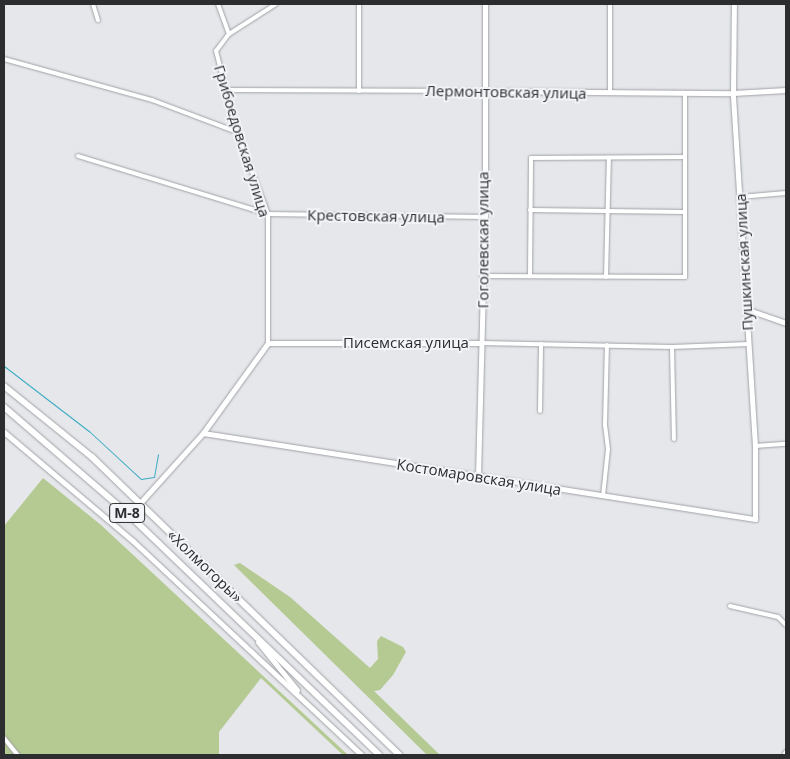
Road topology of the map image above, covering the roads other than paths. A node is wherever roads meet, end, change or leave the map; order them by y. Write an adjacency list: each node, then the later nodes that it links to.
1 (93, 4): 8 (street)
2 (218, 4): 9 (street)
3 (276, 4): 9 (street)
4 (359, 4): 13 (street)
5 (485, 4): 14 (street, Гоголевская улица)
6 (610, 4): 15 (street)
7 (734, 4): 17 (street, Пушкинская улица)
8 (98, 20)
9 (230, 34): 11 (street, Грибоедовская улица)
10 (4, 59): 18 (street)
11 (226, 90): 13 (street, Лермонтовская улица); 18 (street, Грибоедовская улица)
12 (786, 90): 17 (street, Лермонтовская улица)
13 (359, 91): 14 (street, Лермонтовская улица)
14 (483, 91): 15 (street, Лермонтовская улица); 28 (street, Гоголевская улица)
15 (610, 93): 16 (street, Лермонтовская улица)
16 (685, 93): 17 (street, Лермонтовская улица); 21 (street)
17 (733, 93): 23 (street, Пушкинская улица)
18 (237, 132): 27 (street, Грибоедовская улица)
19 (78, 156): 27 (street, Крестовская улица)
20 (609, 158): 21 (street); 24 (street); 25 (street)
21 (685, 158): 26 (street)
22 (786, 194): 23 (street)
23 (740, 197): 32 (street, Пушкинская улица)
24 (530, 210): 25 (street); 30 (street)
25 (608, 211): 26 (street); 31 (street)
26 (685, 212): 31 (street)
27 (268, 214): 28 (street, Крестовская улица); 34 (street, Грибоедовская улица)
28 (485, 217): 29 (street, Гоголевская улица)
29 (482, 276): 30 (street); 35 (street, Гоголевская улица)
30 (530, 276): 31 (street)
31 (606, 276)
32 (746, 309): 33 (street); 37 (street, Пушкинская улица)
33 (786, 323)
34 (268, 343): 35 (street, Писемская улица); 44 (street)
35 (481, 343): 36 (street, Писемская улица); 48 (street, Гоголевская улица)
36 (541, 344): 38 (street, Писемская улица); 42 (street)
37 (748, 344): 39 (street, Писемская улица); 47 (street, Пушкинская улица)
38 (607, 345): 39 (street, Писемская улица); 49 (street)
39 (672, 346): 45 (street)
40 (4, 386): 50 (highway, «Холмогоры» / М-8)
41 (4, 406): 53 (highway, «Холмогоры» / М-8)
42 (540, 411)
43 (4, 432): 55 (street)
44 (203, 433): 48 (street, Костомаровская улица); 50 (street)
45 (674, 440)
46 (786, 444): 47 (street)
47 (755, 446): 51 (street, Пушкинская улица)
48 (478, 476): 49 (street, Костомаровская улица)
49 (603, 496): 51 (street, Костомаровская улица)
50 (140, 503): 60 (highway, «Холмогоры» / М-8)
51 (755, 519)
52 (730, 606): 54 (street)
53 (244, 625): 55 (street); 59 (highway, «Холмогоры» / М-8)
54 (786, 625)
55 (305, 700): 58 (street)
56 (4, 738): 57 (street)
57 (18, 755)
58 (362, 755)
59 (379, 755)
60 (399, 755)

